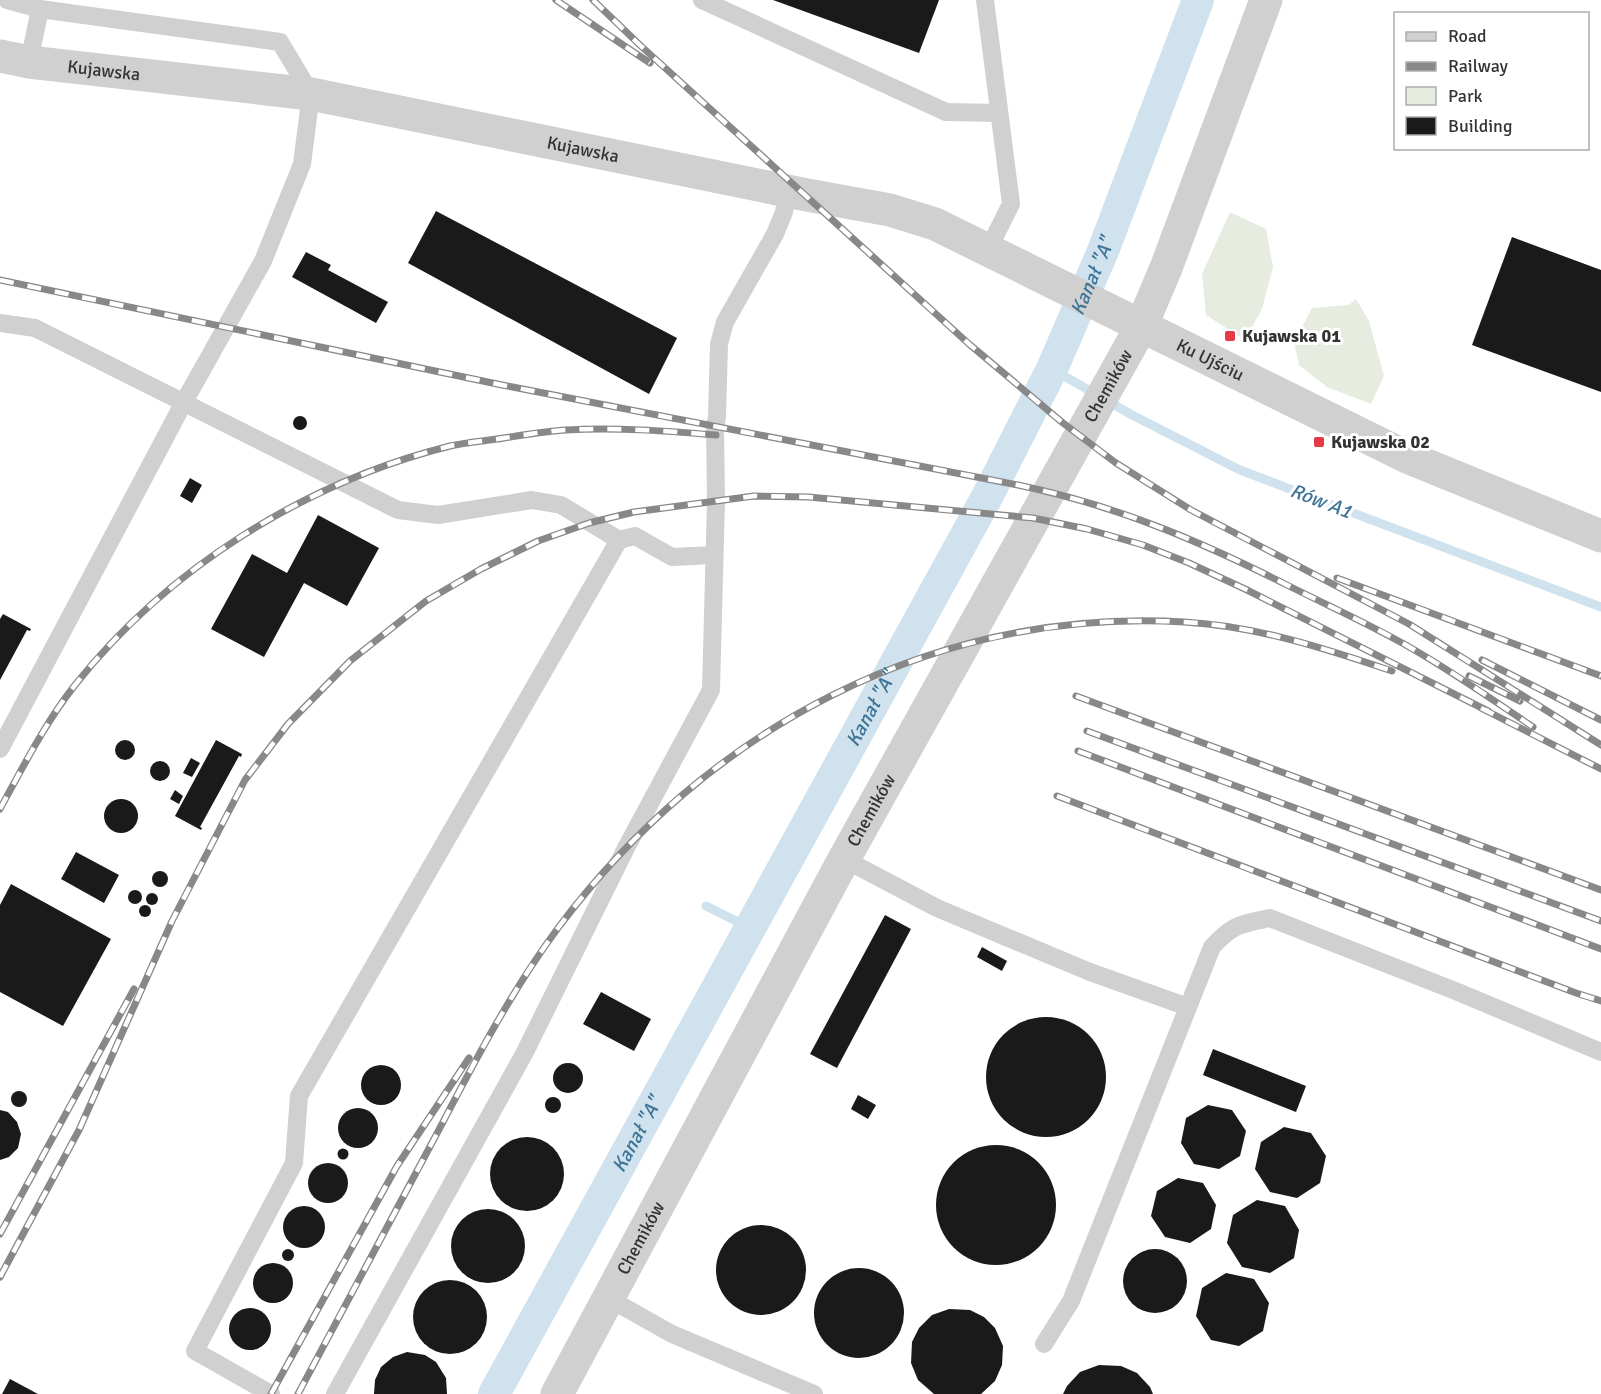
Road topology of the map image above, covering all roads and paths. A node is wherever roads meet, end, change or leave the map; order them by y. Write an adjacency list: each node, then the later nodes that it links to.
1 (7, 0): 5 (lane)
2 (702, 0): 8 (lane)
3 (985, 0): 8 (lane)
4 (1266, 0): 12 (street)
5 (40, 9): 6 (lane); 7 (lane)
6 (15, 59): 7 (street, Kujawska)
7 (311, 94): 9 (street, Kujawska); 13 (lane)
8 (999, 113): 10 (lane)
9 (788, 191): 10 (street, Kujawska); 16 (lane)
10 (988, 250): 12 (street, Kujawska)
11 (0, 323): 13 (lane)
12 (1141, 327): 14 (street, Ku Ujściu); 18 (street, Chemików)
13 (184, 402): 15 (lane); 17 (lane)
14 (1601, 536)
15 (619, 540): 16 (lane); 23 (lane)
16 (714, 555): 24 (lane)
17 (0, 749)
18 (844, 859): 19 (lane); 21 (street, Chemików)
19 (1188, 1007): 20 (lane); 22 (lane)
20 (1601, 1052)
21 (608, 1298): 25 (street, Chemików); 26 (lane)
22 (1044, 1344)
23 (271, 1394)
24 (335, 1394)
25 (557, 1394)
26 (814, 1394)

